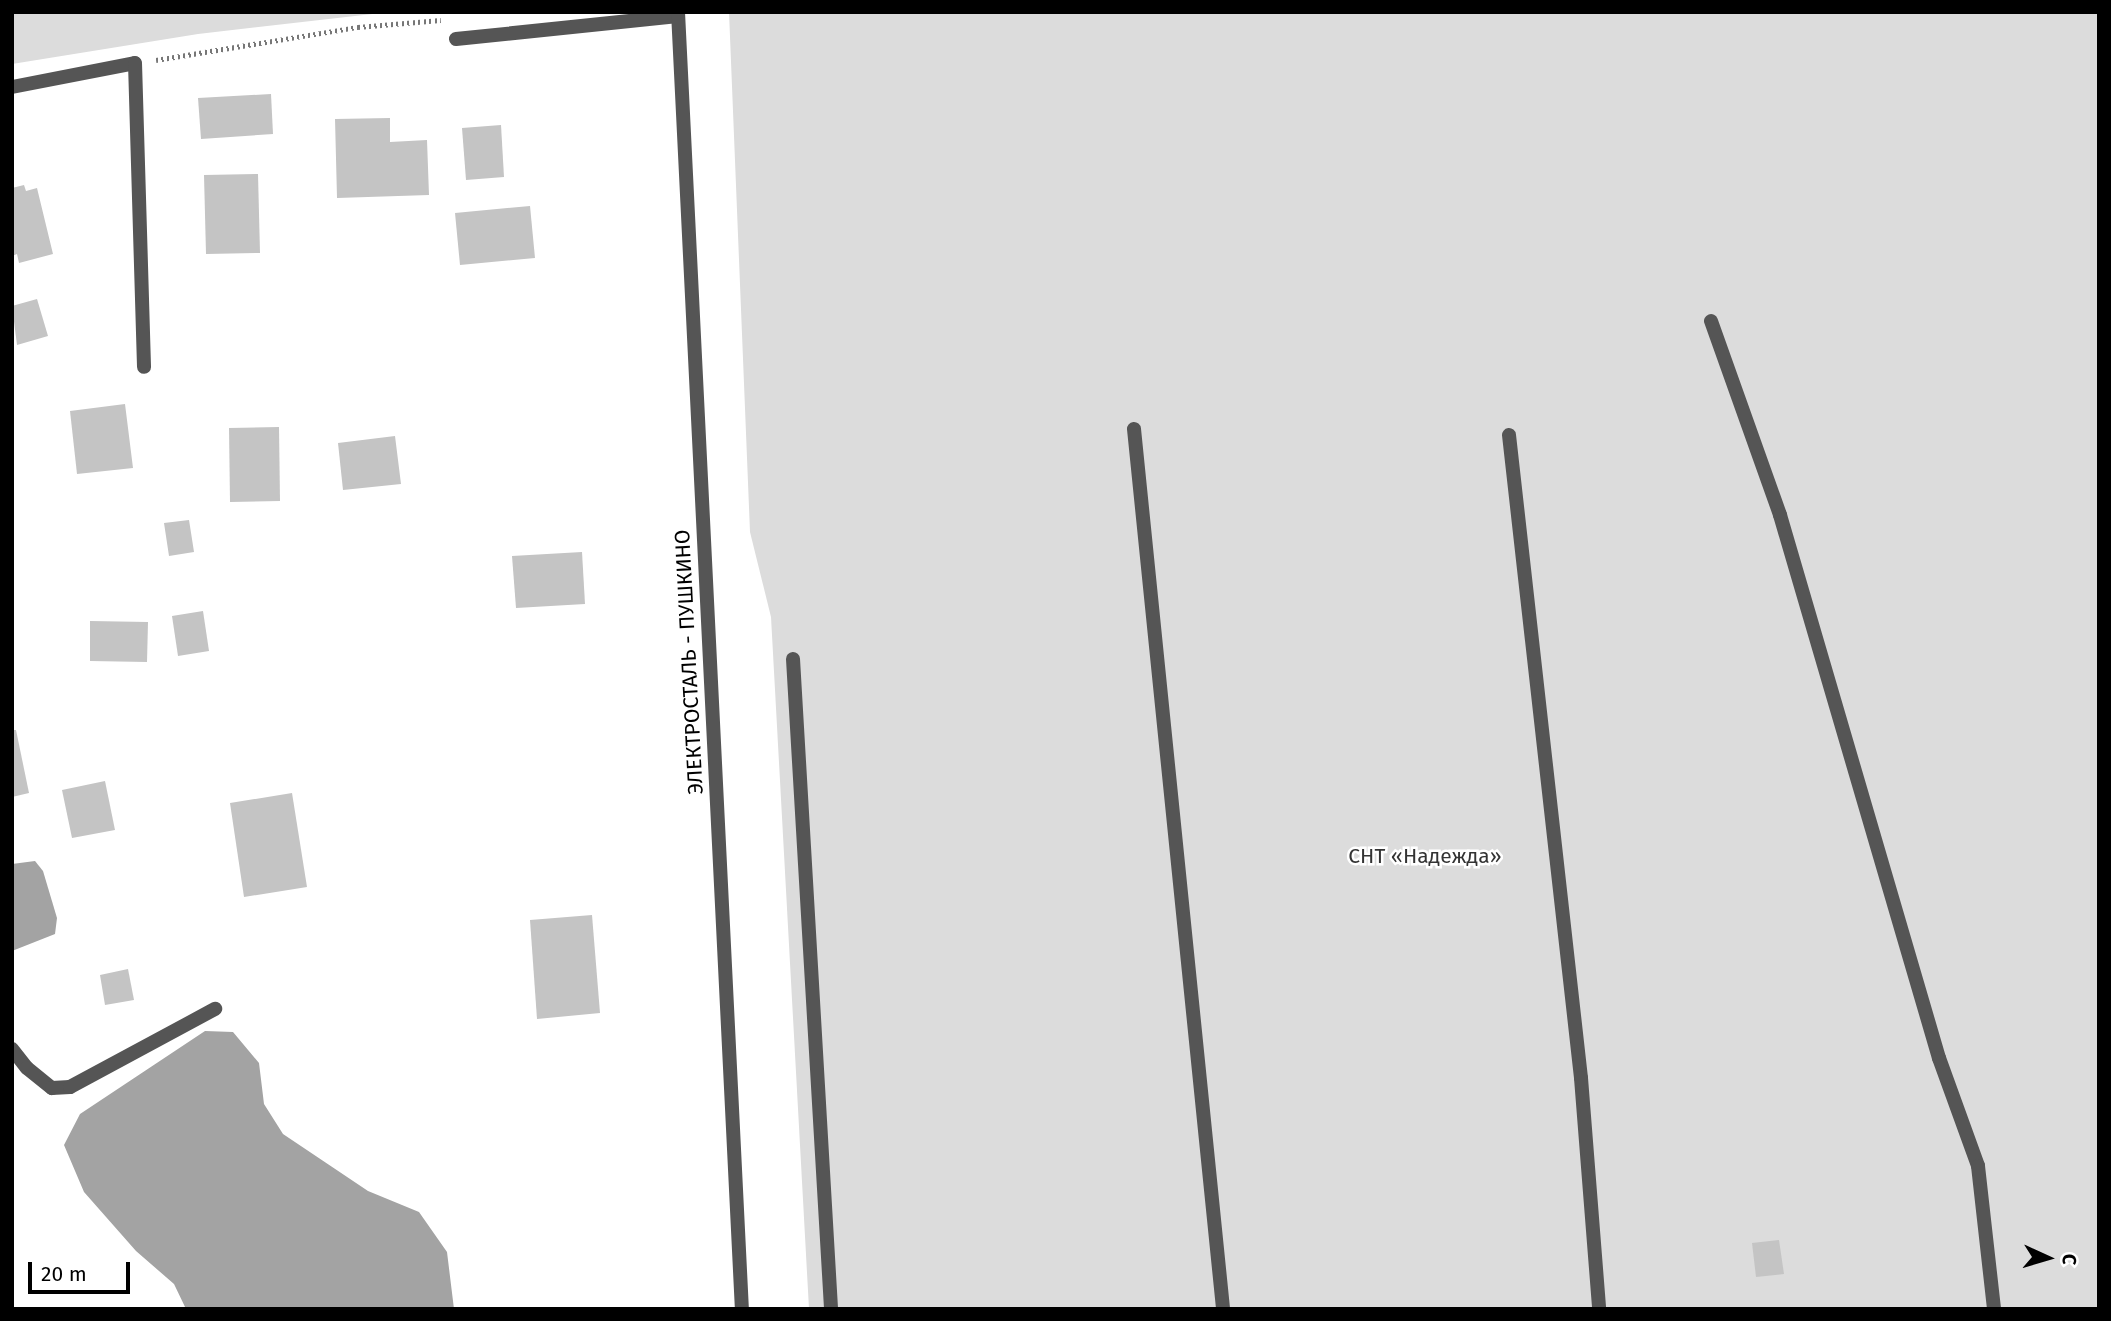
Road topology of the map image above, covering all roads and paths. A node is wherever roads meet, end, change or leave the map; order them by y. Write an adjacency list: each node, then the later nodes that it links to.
1 (678, 14): 2 (street); 12 (street, ЭЛЕКТРОСТАЛЬ - ПУШКИНО)
2 (456, 39): 3 (path)
3 (135, 63): 4 (street); 6 (street)
4 (12, 87)
5 (1711, 321): 16 (street)
6 (144, 368)
7 (1134, 429): 14 (street)
8 (1509, 435): 15 (street)
9 (793, 659): 13 (street)
10 (215, 1009): 11 (street)
11 (12, 1049)
12 (742, 1309)
13 (831, 1309)
14 (1223, 1309)
15 (1599, 1309)
16 (1994, 1309)

